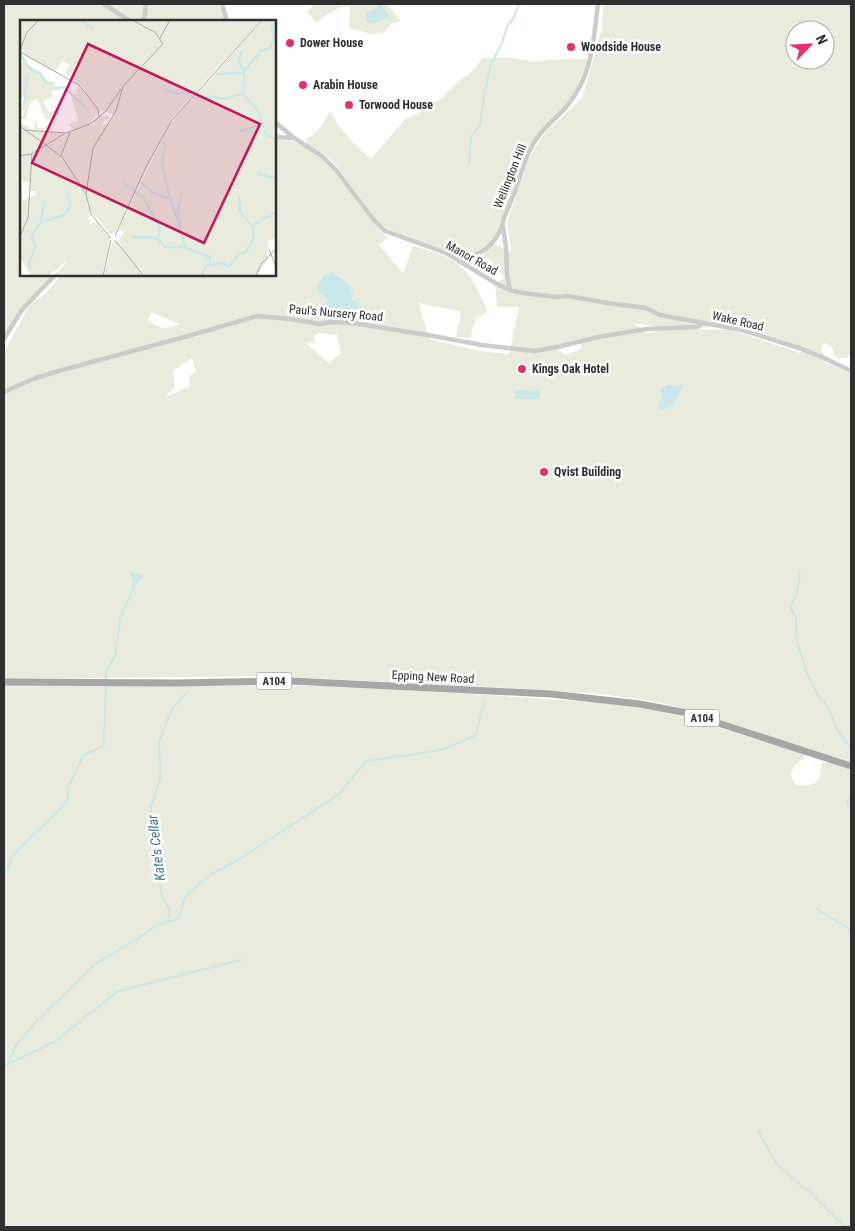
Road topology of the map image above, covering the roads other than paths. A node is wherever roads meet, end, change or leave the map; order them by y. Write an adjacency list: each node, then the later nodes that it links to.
1 (104, 4): 5 (street)
2 (146, 4): 6 (street)
3 (222, 4): 7 (street)
4 (598, 4): 11 (street, Wellington Hill)
5 (128, 20)
6 (144, 20)
7 (227, 20)
8 (276, 123): 10 (street, Manor Road)
9 (276, 137): 10 (street)
10 (294, 138): 12 (street, Manor Road)
11 (503, 225): 12 (street, Wellington Hill); 14 (street, Wellington Hill)
12 (460, 261): 14 (street, Manor Road)
13 (54, 276): 16 (street)
14 (510, 290): 15 (street, Manor Road)
15 (703, 323): 17 (street, Wake Road); 18 (street, Wake Road)
16 (4, 339)
17 (586, 341): 19 (street, Paul's Nursery Road)
18 (851, 372)
19 (4, 392)
20 (4, 682): 21 (main road, Epping New Road / A104)
21 (851, 766)

